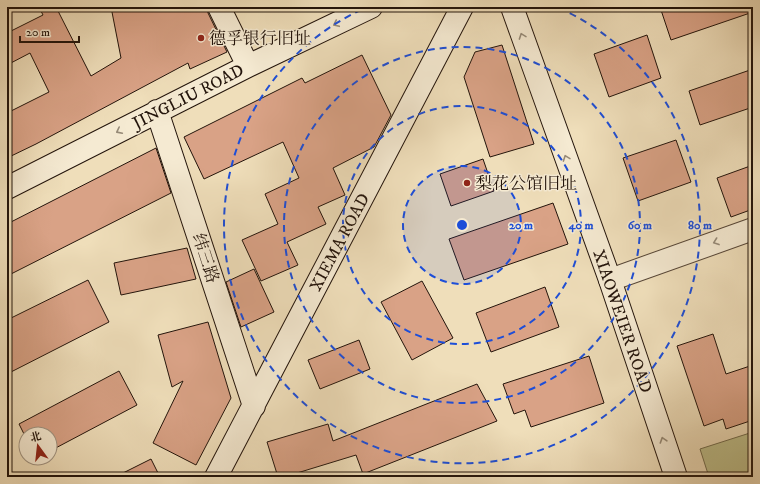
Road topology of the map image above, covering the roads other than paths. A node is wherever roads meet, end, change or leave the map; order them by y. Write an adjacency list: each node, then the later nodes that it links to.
1 (219, 7): 5 (street)
2 (371, 7): 5 (street, JINGLIU ROAD, one-way to 5)
3 (462, 7): 10 (street, XIEMA ROAD)
4 (512, 7): 9 (street, XIAOWEIER ROAD, one-way to 4)
5 (248, 66): 6 (street, JINGLIU ROAD)
6 (157, 111): 7 (street, JINGLIU ROAD, one-way to 7); 10 (street, 纬三路)
7 (7, 188)
8 (753, 229): 9 (street, one-way to 9)
9 (610, 280): 12 (street, XIAOWEIER ROAD, one-way to 9)
10 (254, 406): 11 (street, XIEMA ROAD)
11 (216, 477)
12 (676, 477)

